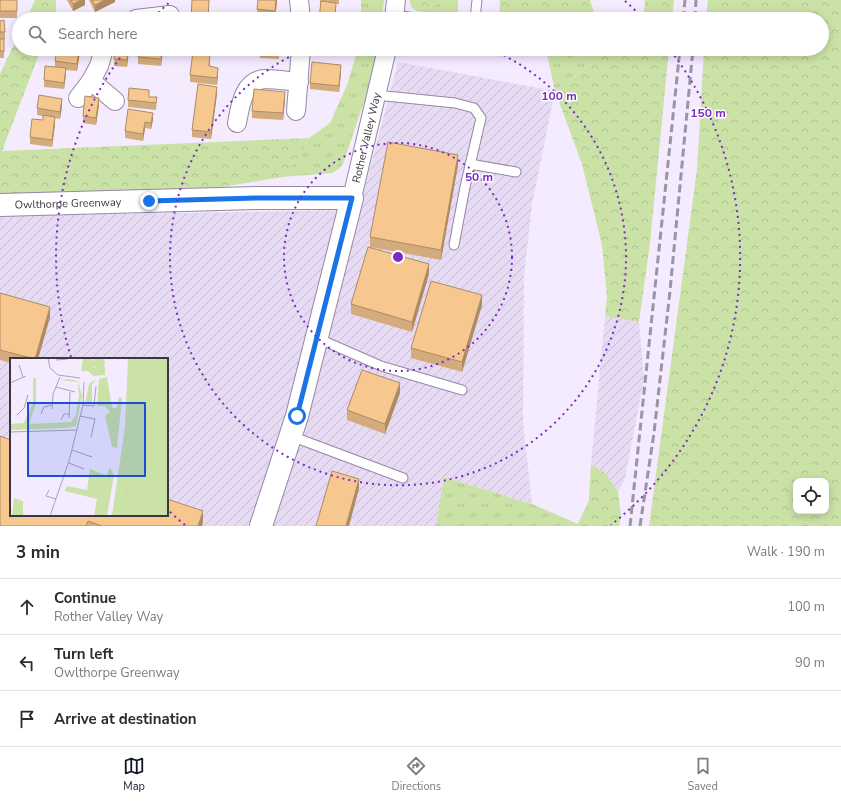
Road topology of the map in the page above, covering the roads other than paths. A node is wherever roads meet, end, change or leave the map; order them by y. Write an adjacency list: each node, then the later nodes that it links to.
1 (299, 0): 3 (street)
2 (477, 0): 4 (lane)
3 (300, 12)
4 (476, 12)
5 (102, 56): 8 (street)
6 (301, 56): 9 (street)
7 (385, 56): 10 (street, Rother Valley Way)
8 (91, 81): 11 (street); 12 (street)
9 (299, 82): 13 (street); 14 (street)
10 (376, 95): 15 (lane); 17 (street, Rother Valley Way)
11 (78, 98)
12 (115, 101)
13 (296, 111)
14 (237, 123)
15 (470, 164): 16 (lane); 19 (lane)
16 (516, 172)
17 (352, 198): 18 (street, Owlthorpe Greenway); 20 (street, Rother Valley Way)
18 (0, 205)
19 (454, 244)
20 (317, 338): 21 (lane); 22 (street, Rother Valley Way)
21 (462, 390)
22 (291, 436): 23 (lane); 24 (street, Rother Valley Way)
23 (403, 478)
24 (261, 526)

